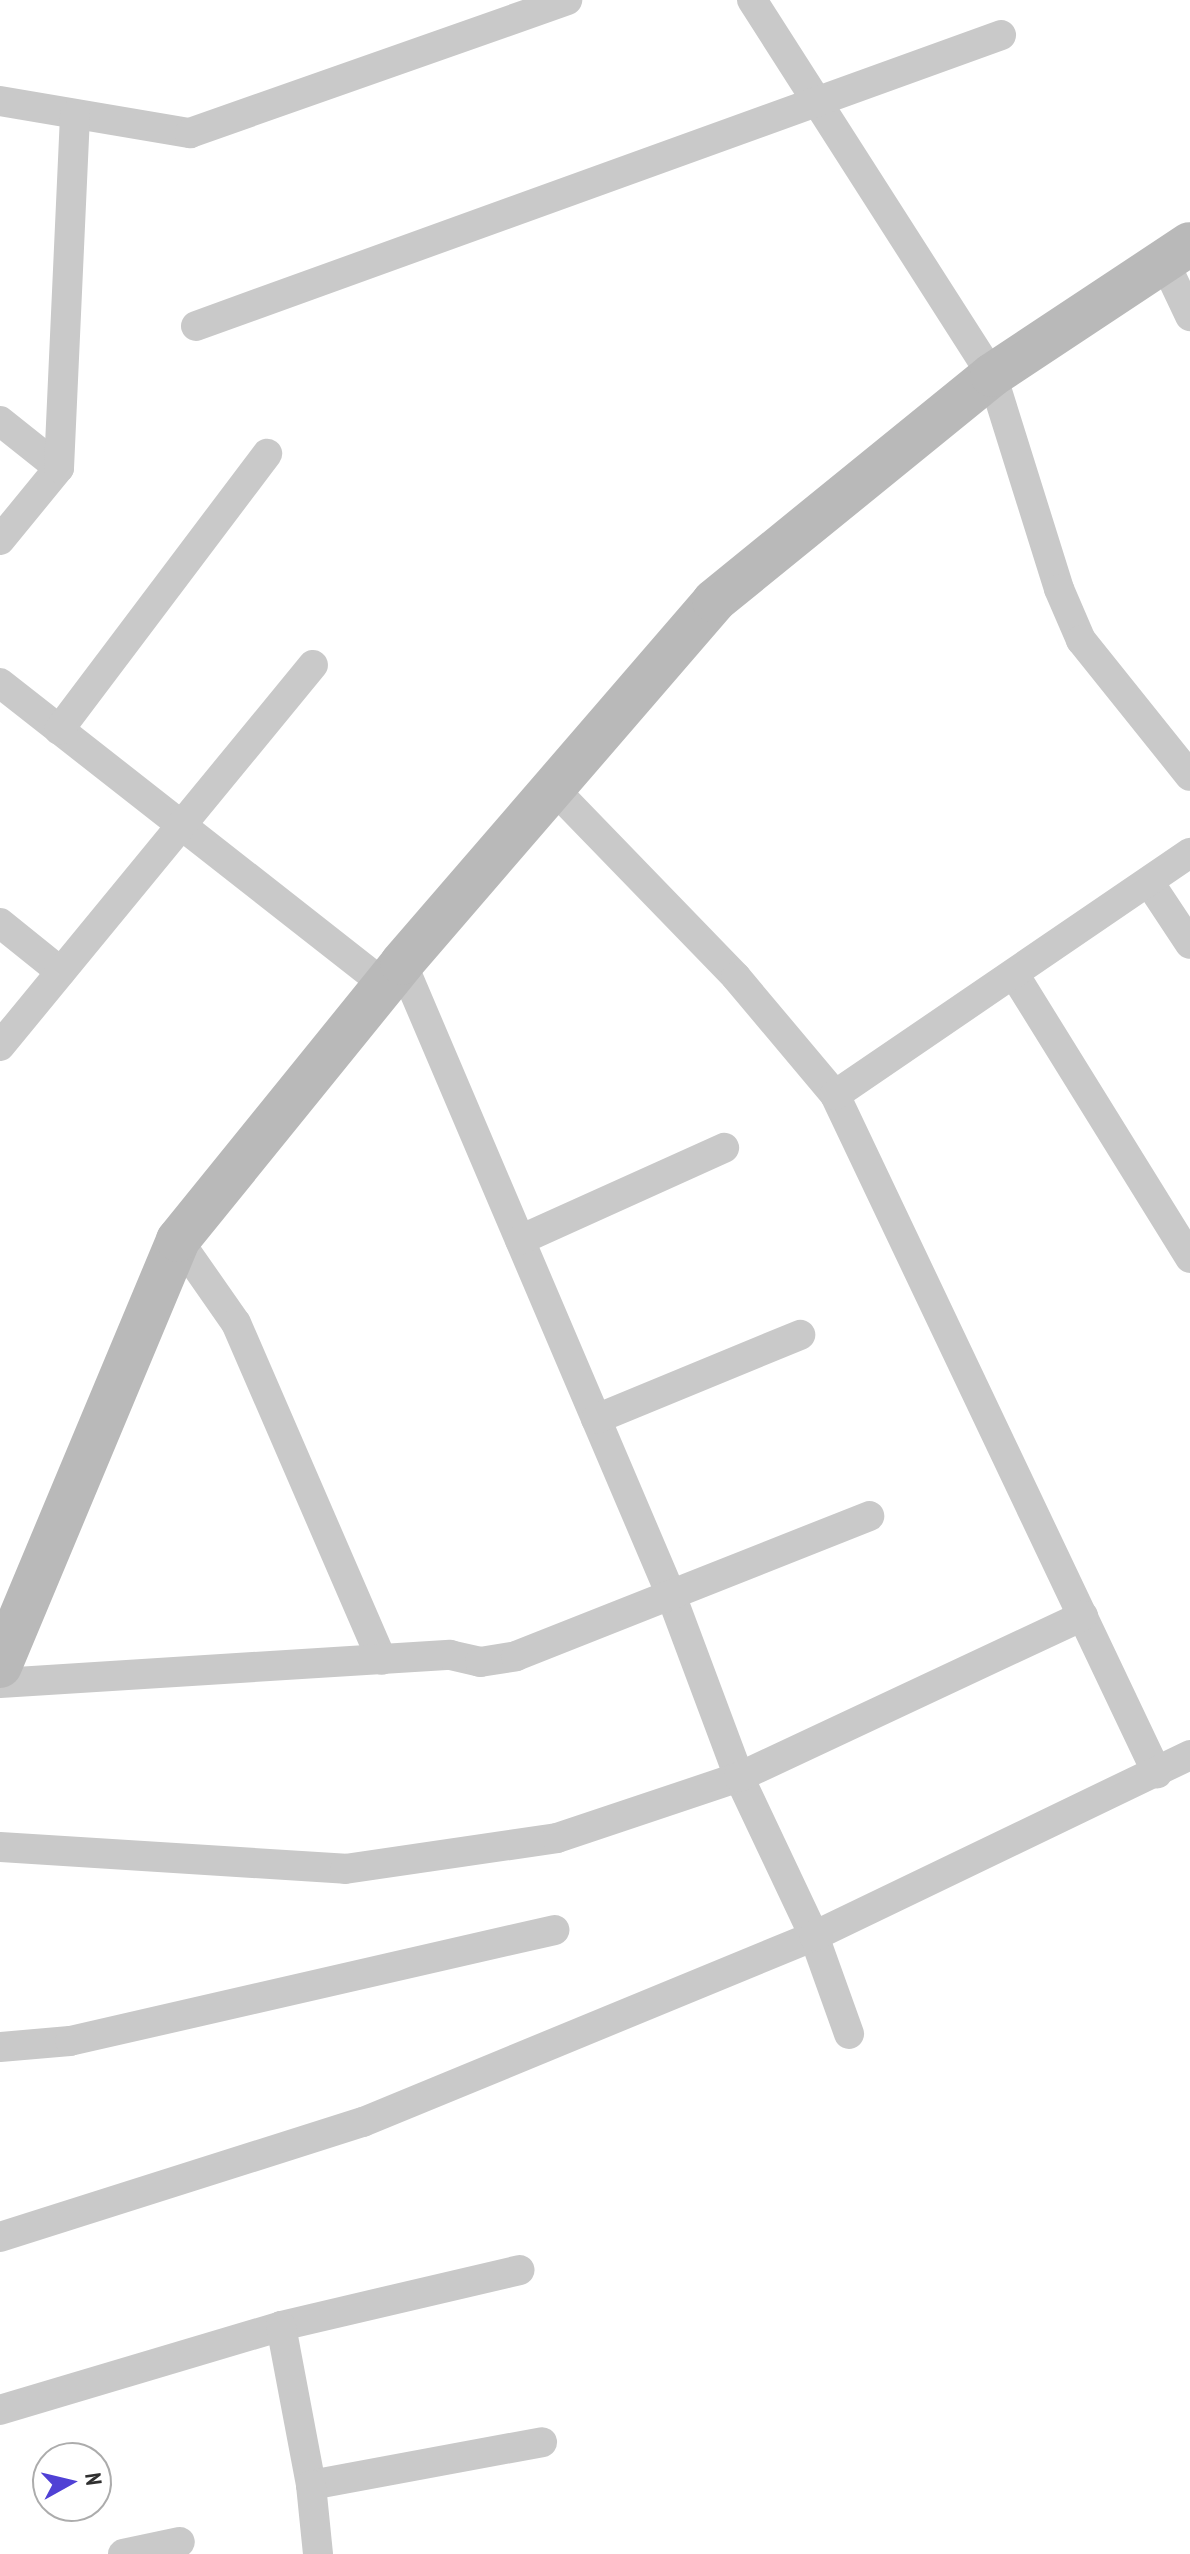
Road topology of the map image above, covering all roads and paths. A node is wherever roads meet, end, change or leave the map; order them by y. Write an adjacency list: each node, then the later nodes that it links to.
1 (567, 0): 6 (street)
2 (752, 0): 5 (street)
3 (1001, 35): 5 (street)
4 (0, 101): 6 (street)
5 (821, 101): 9 (street); 10 (street)
6 (75, 114): 13 (street)
7 (1177, 253): 8 (street); 10 (street)
8 (1190, 316)
9 (196, 326)
10 (992, 375): 18 (street); 19 (street)
11 (0, 421): 13 (street)
12 (267, 454): 17 (street)
13 (59, 468): 14 (street)
14 (0, 540)
15 (313, 665): 20 (street)
16 (0, 683): 17 (street)
17 (59, 730): 20 (street)
18 (1190, 776)
19 (553, 788): 26 (street); 29 (street)
20 (181, 826): 25 (street); 26 (street)
21 (1190, 853): 22 (street)
22 (1149, 882): 24 (street); 27 (street)
23 (0, 923): 25 (street)
24 (1190, 944)
25 (61, 972): 28 (street)
26 (394, 974): 31 (street); 32 (street)
27 (1014, 974): 29 (street); 33 (street)
28 (0, 1046)
29 (835, 1095): 39 (street)
30 (724, 1148): 32 (street)
31 (178, 1240): 38 (street); 40 (street)
32 (520, 1240): 35 (street)
33 (1190, 1258)
34 (800, 1335): 35 (street)
35 (596, 1419): 37 (street)
36 (869, 1516): 37 (street)
37 (671, 1595): 40 (street); 45 (street)
38 (10, 1615): 41 (street)
39 (1083, 1616): 44 (street); 45 (street)
40 (382, 1660): 42 (street)
41 (0, 1666)
42 (0, 1683)
43 (1190, 1755): 44 (street)
44 (1157, 1773): 48 (street)
45 (739, 1777): 46 (street); 48 (street)
46 (0, 1847)
47 (554, 1930): 50 (street)
48 (814, 1936): 49 (street); 51 (street)
49 (849, 2034)
50 (0, 2047)
51 (0, 2237)
52 (520, 2270): 53 (street)
53 (281, 2326): 54 (street); 56 (street)
54 (0, 2410)
55 (542, 2442): 56 (street)
56 (311, 2485): 59 (street)
57 (180, 2542): 58 (street)
58 (123, 2554)
59 (318, 2554)

